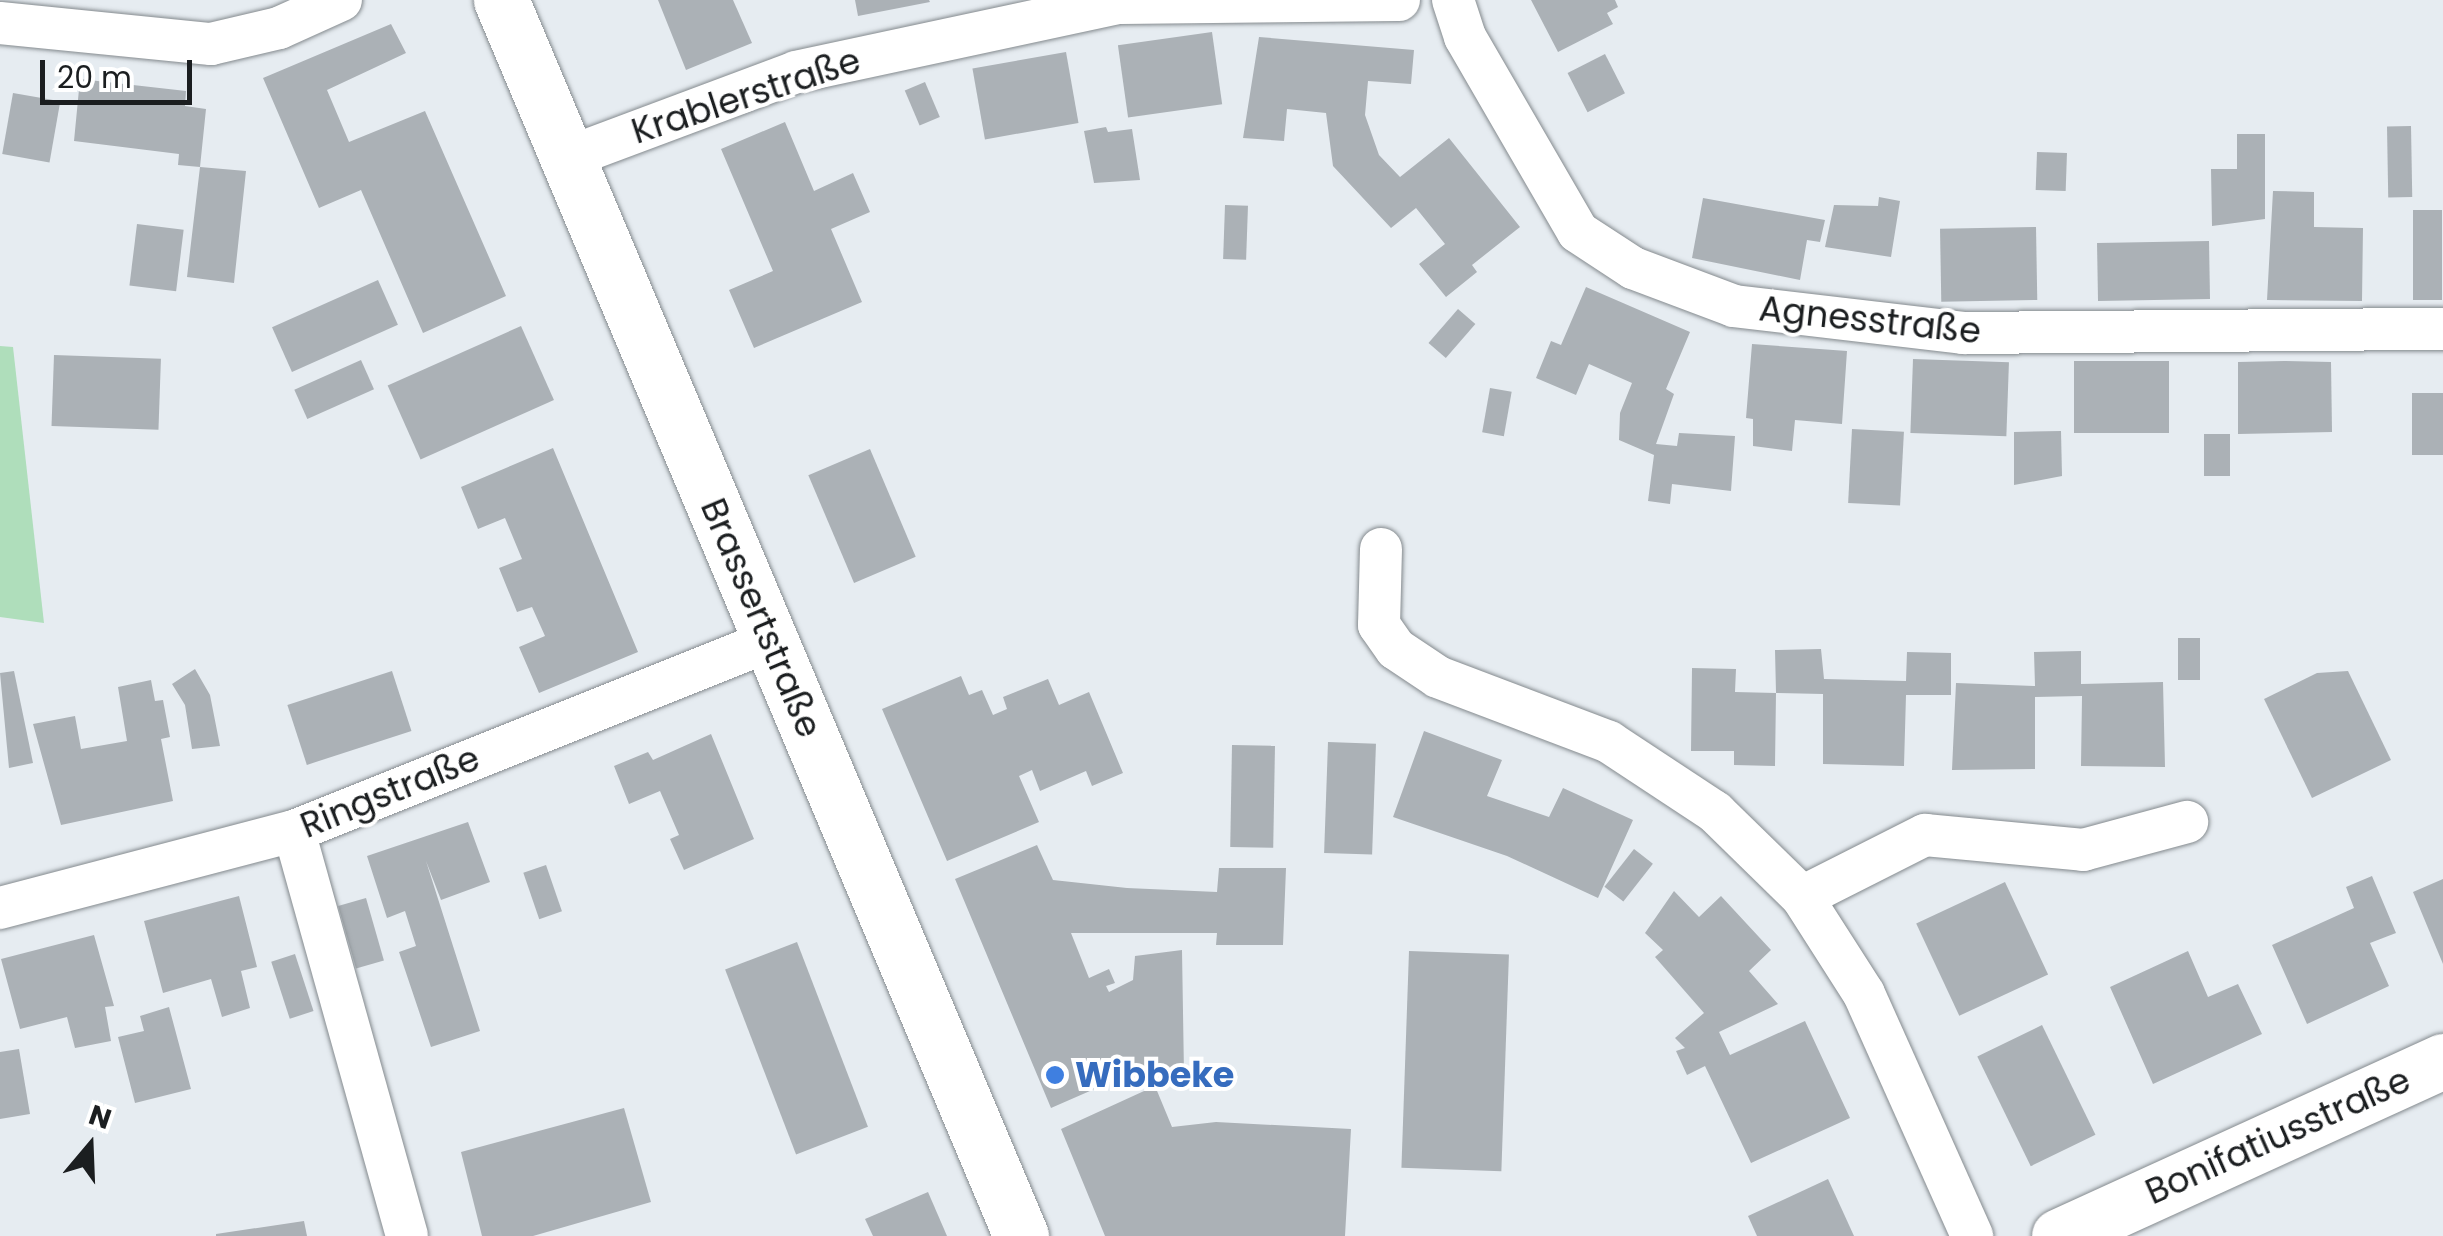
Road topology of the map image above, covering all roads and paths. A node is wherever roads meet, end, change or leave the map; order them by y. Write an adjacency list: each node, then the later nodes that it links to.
1 (341, 0): 5 (street)
2 (501, 0): 6 (main road, Brassertstraße)
3 (1400, 0): 6 (street, Krablerstraße)
4 (1454, 0): 7 (street, Agnesstraße)
5 (0, 23)
6 (570, 157): 9 (main road, Brassertstraße)
7 (2443, 329)
8 (1381, 550): 12 (street)
9 (769, 641): 11 (street, Ringstraße); 16 (main road, Brassertstraße)
10 (2186, 822): 12 (street)
11 (294, 831): 13 (street, Ringstraße); 15 (street)
12 (1802, 897): 17 (street)
13 (0, 908)
14 (2443, 1061): 18 (main road, Bonifatiusstraße)
15 (407, 1236)
16 (1022, 1236)
17 (1972, 1236)
18 (2058, 1236)

